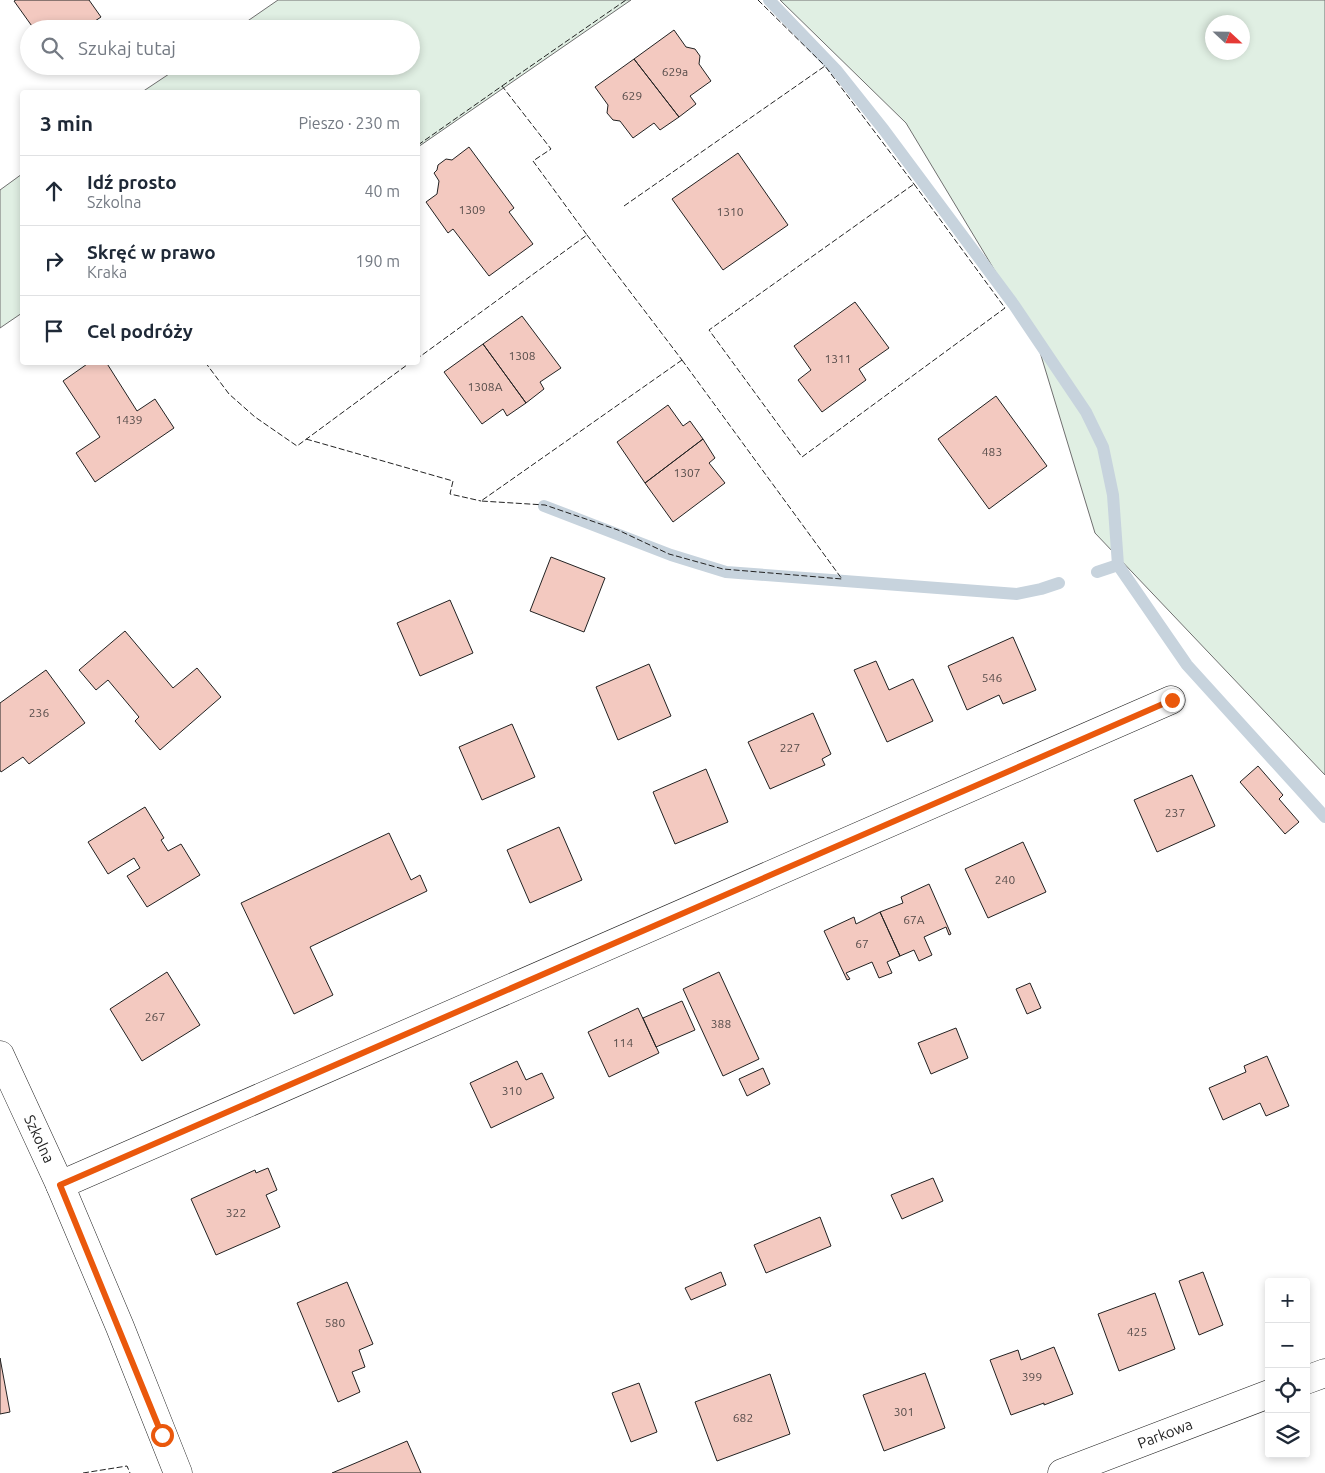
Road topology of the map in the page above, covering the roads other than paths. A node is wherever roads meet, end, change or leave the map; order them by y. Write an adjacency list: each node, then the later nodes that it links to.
1 (1172, 700): 3 (street)
2 (0, 1055): 3 (street, Szkolna)
3 (60, 1185): 7 (street, Szkolna)
4 (1325, 1373): 5 (street)
5 (1310, 1379)
6 (1265, 1396): 8 (street, Parkowa)
7 (178, 1473)
8 (1062, 1473)

